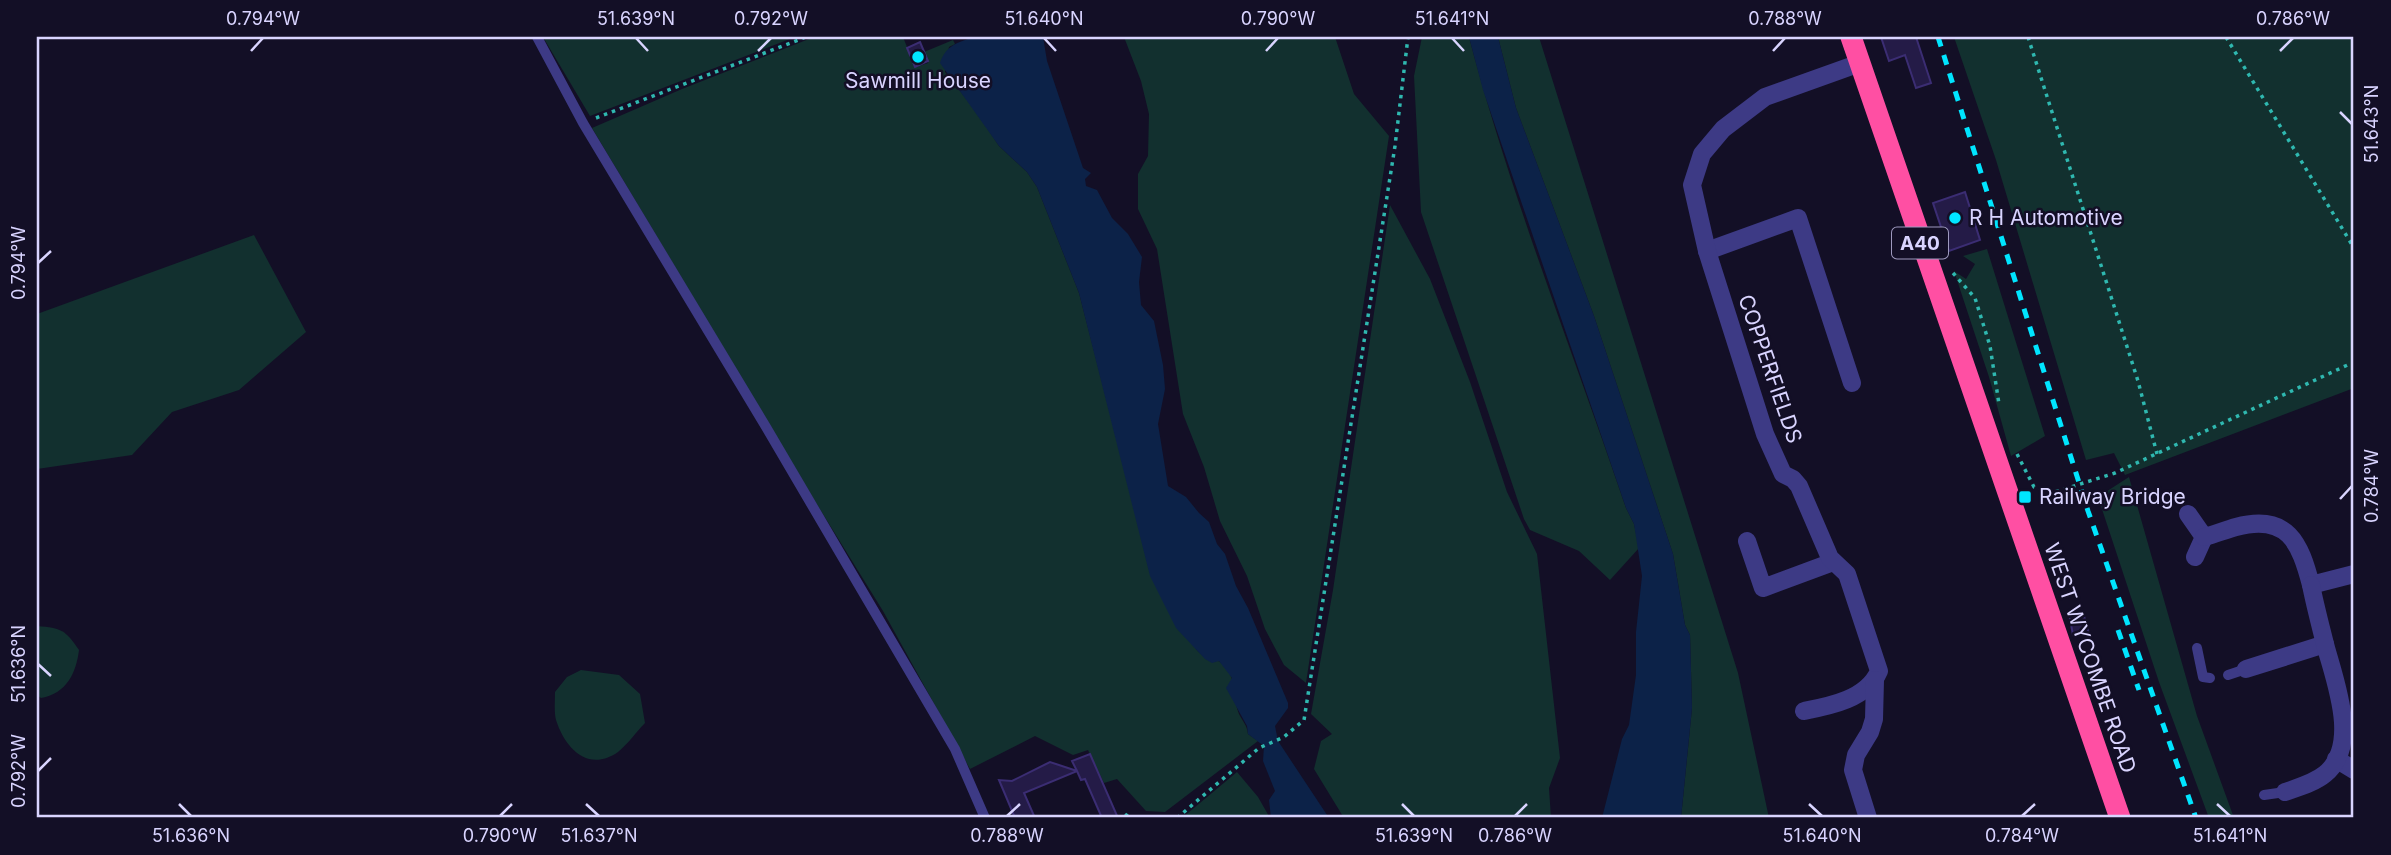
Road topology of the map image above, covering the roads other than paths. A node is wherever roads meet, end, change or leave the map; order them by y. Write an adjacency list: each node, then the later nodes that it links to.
1 (537, 37): 24 (lane)
2 (1851, 37): 3 (highway, WEST WYCOMBE ROAD / A40)
3 (1860, 64): 4 (street, COPPERFIELDS); 26 (highway, WEST WYCOMBE ROAD / A40)
4 (1707, 251): 5 (street); 10 (street, COPPERFIELDS)
5 (1852, 383)
6 (2188, 514): 7 (street)
7 (2204, 537): 9 (street); 12 (street)
8 (1746, 541): 10 (street)
9 (2195, 557)
10 (1833, 562): 18 (street, COPPERFIELDS)
11 (2354, 574): 12 (street)
12 (2311, 585): 13 (street)
13 (2325, 644): 15 (street); 20 (street)
14 (2197, 648): 17 (lane)
15 (2246, 669): 16 (lane)
16 (2228, 675)
17 (2210, 678)
18 (1875, 680): 19 (street); 25 (street, COPPERFIELDS)
19 (1804, 711)
20 (2336, 758): 21 (street); 22 (street)
21 (2354, 770)
22 (2286, 792): 23 (lane)
23 (2264, 795)
24 (985, 818)
25 (1868, 818)
26 (2120, 818)

